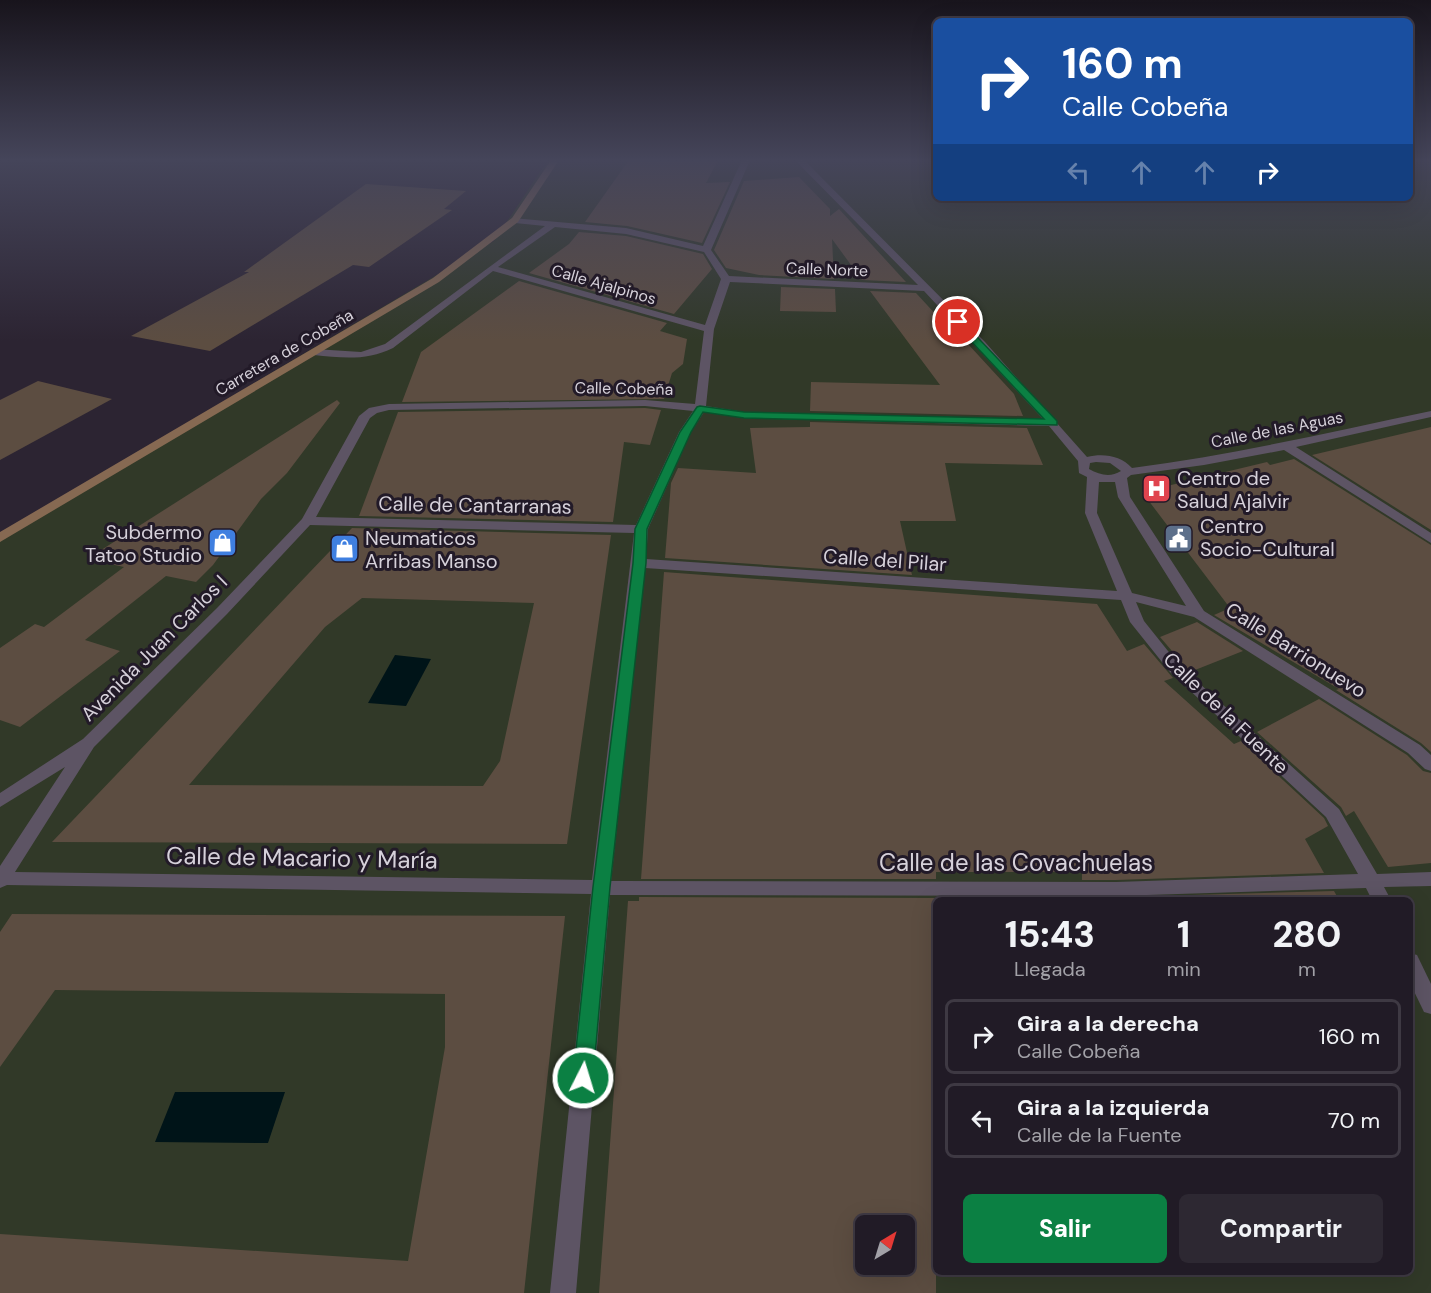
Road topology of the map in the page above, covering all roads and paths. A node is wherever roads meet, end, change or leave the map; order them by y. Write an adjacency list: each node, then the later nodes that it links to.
1 (515, 220): 11 (street, Carretera de Cobeña)
2 (518, 220): 5 (street)
3 (719, 220): 6 (street)
4 (859, 220): 9 (street)
5 (553, 224): 6 (street); 7 (street)
6 (707, 250): 8 (street)
7 (491, 268): 10 (street, Calle Ajalpinos); 11 (street)
8 (726, 279): 9 (street, Calle Norte); 10 (street)
9 (926, 288): 15 (street)
10 (709, 329): 12 (street)
11 (314, 352): 22 (street, Carretera de Cobeña)
12 (700, 409): 13 (street, Calle Cobeña); 15 (street, Calle Cobeña); 21 (street)
13 (373, 411): 20 (street, Avenida Juan Carlos I)
14 (1431, 414): 16 (street, Calle de las Aguas)
15 (1053, 423): 17 (street)
16 (1285, 445): 18 (street, Calle de las Aguas); 23 (street)
17 (1084, 462): 18 (street); 19 (street)
18 (1125, 475): 19 (street, Calle de las Aguas); 26 (street)
19 (1093, 477): 25 (street, Calle de la Fuente)
20 (307, 521): 21 (street, Calle de Cantarranas); 27 (street, Avenida Juan Carlos I)
21 (641, 529): 24 (street)
22 (0, 538)
23 (1431, 539)
24 (639, 563): 25 (street, Calle del Pilar); 33 (street)
25 (1127, 596): 26 (street, Calle Barrionuevo); 32 (street, Calle de la Fuente)
26 (1199, 614): 28 (street, Calle Barrionuevo)
27 (89, 743): 29 (street, Avenida Juan Carlos I); 30 (street)
28 (1431, 765)
29 (0, 801)
30 (1, 878): 33 (street, Calle de Macario y María)
31 (1431, 879): 32 (street, Calle de las Covachuelas)
32 (1373, 880): 33 (street, Calle de las Covachuelas); 34 (street, Calle de la Fuente)
33 (601, 887): 37 (street)
34 (1381, 897)
35 (1413, 967): 36 (street)
36 (1431, 1006)
37 (563, 1293)

